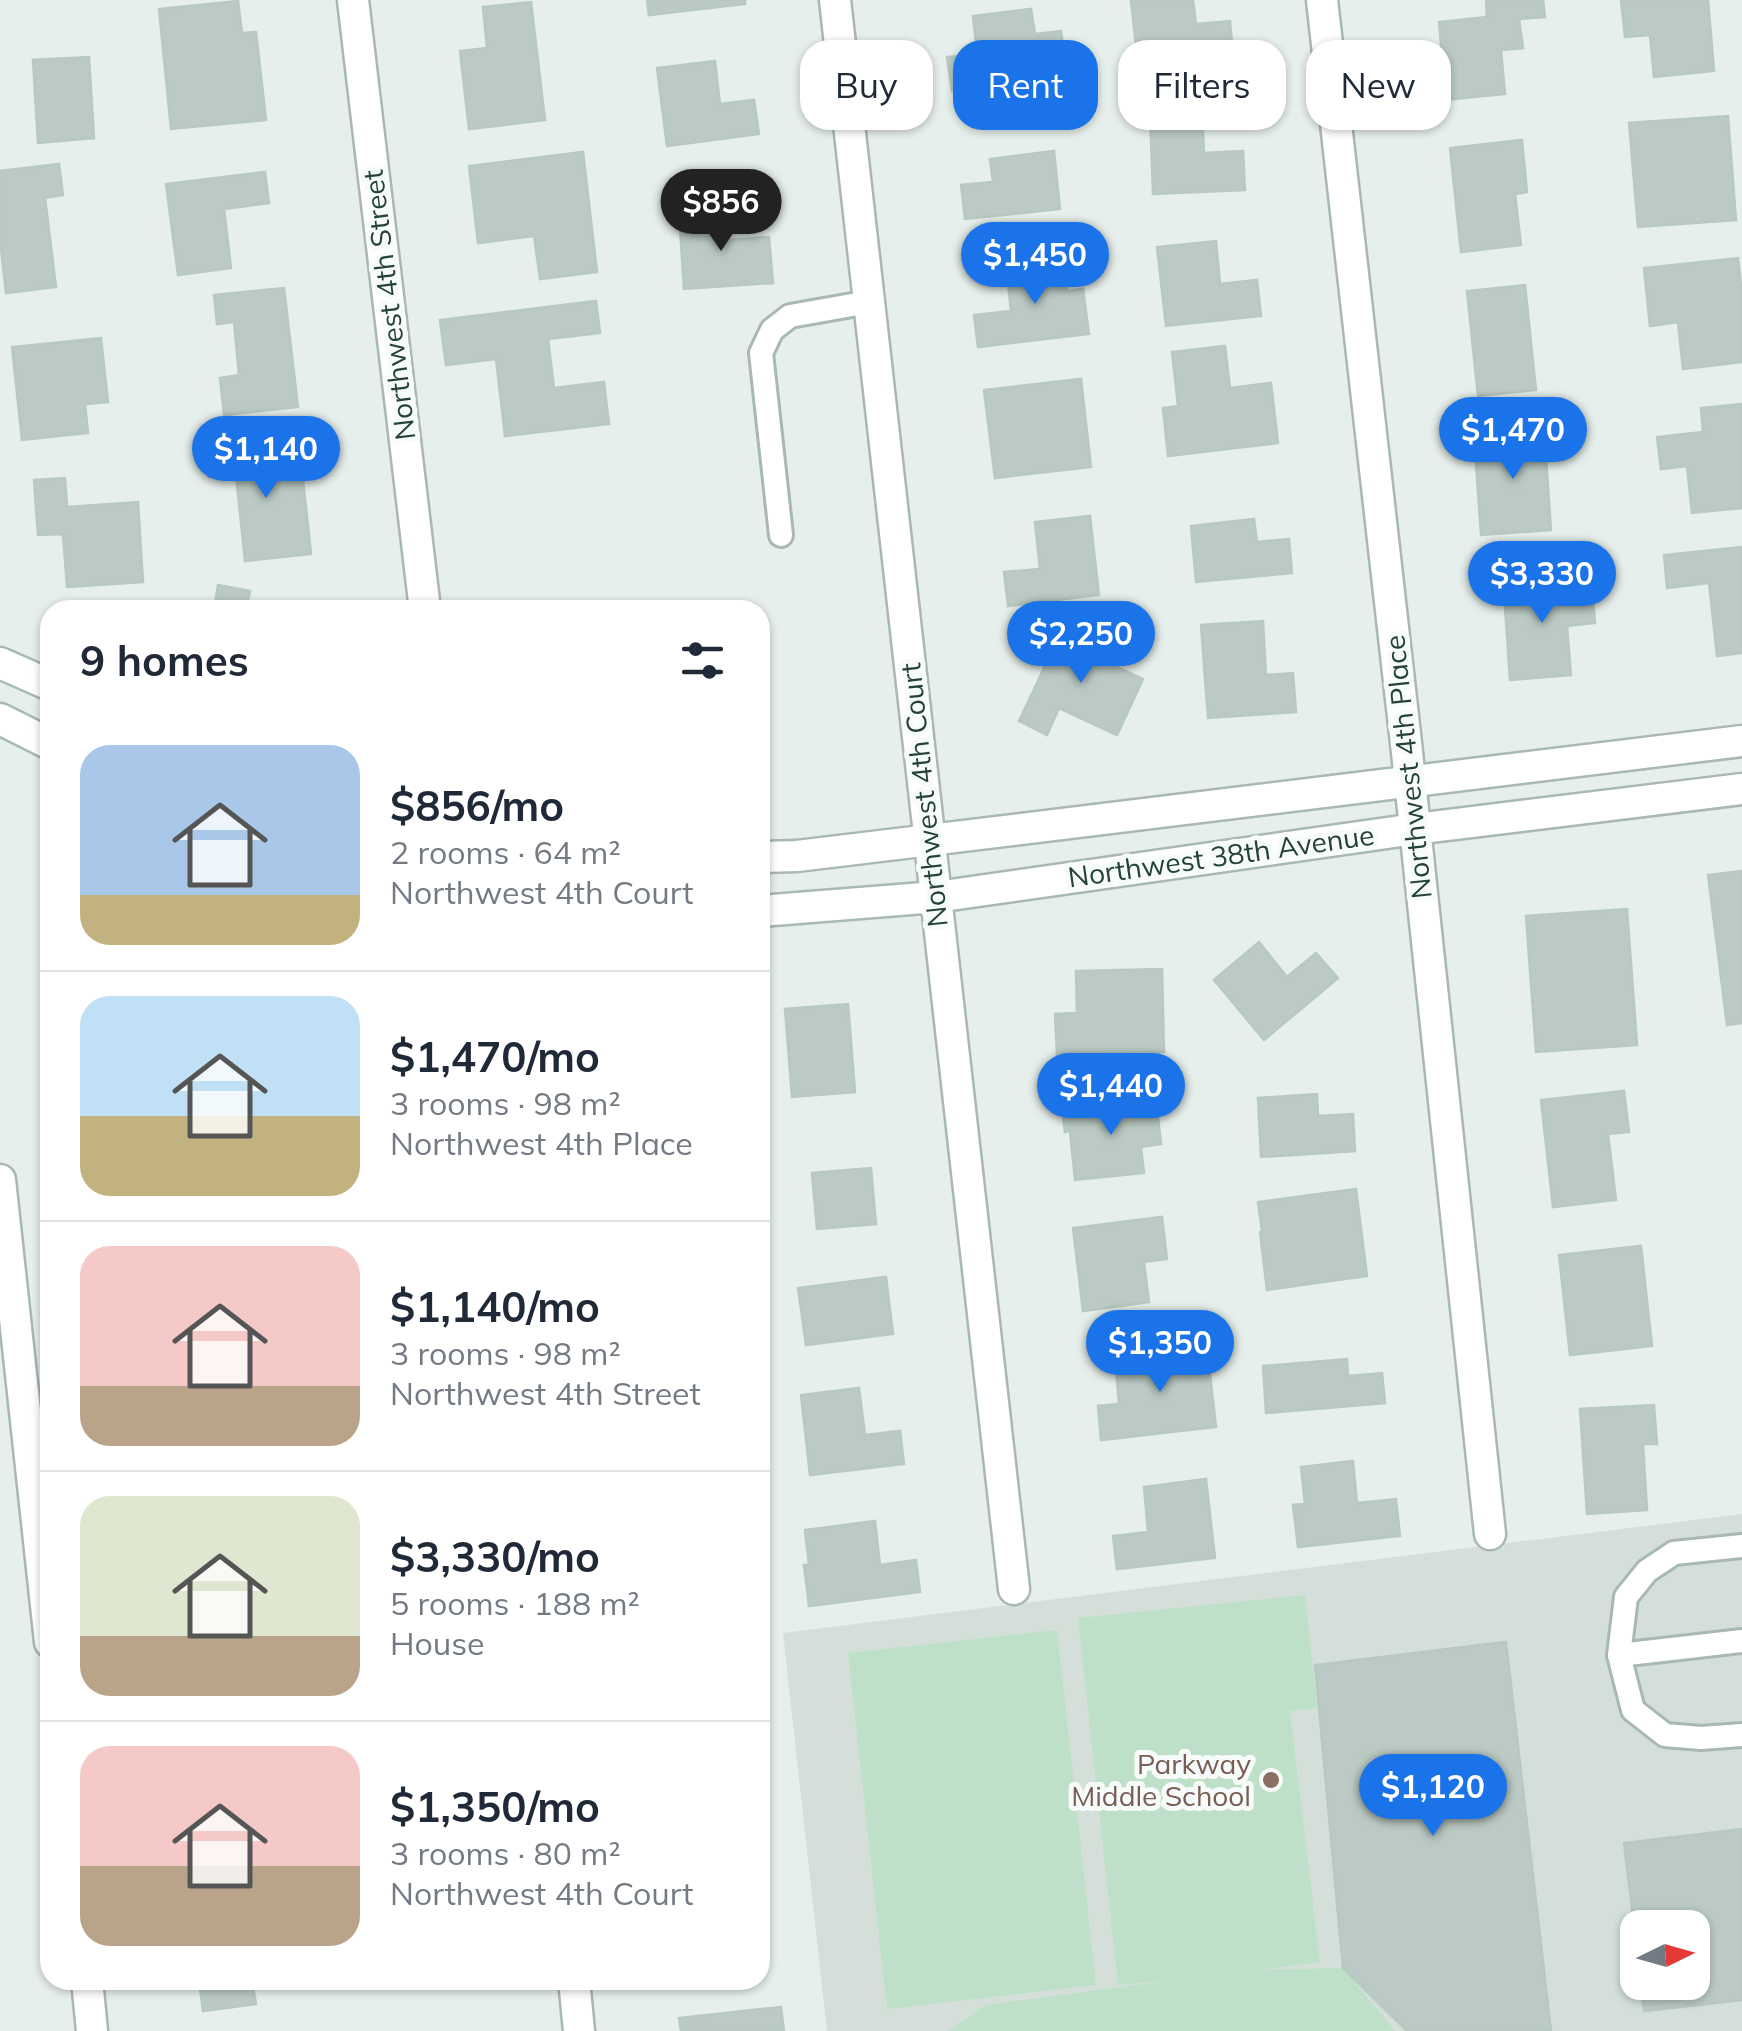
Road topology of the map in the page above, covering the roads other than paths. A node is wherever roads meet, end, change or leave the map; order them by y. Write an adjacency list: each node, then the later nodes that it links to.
1 (354, 0): 6 (street, Northwest 4th Street)
2 (835, 0): 4 (street, Northwest 4th Court)
3 (1322, 0): 12 (street, Northwest 4th Place)
4 (869, 302): 5 (lane); 15 (street, Northwest 4th Court)
5 (780, 535)
6 (424, 600)
7 (0, 663): 8 (street)
8 (40, 681)
9 (0, 720): 10 (street)
10 (40, 739)
11 (1742, 742): 12 (street, Northwest 38th Avenue)
12 (1410, 782): 14 (street, Northwest 4th Place); 15 (street, Northwest 38th Avenue)
13 (1742, 789): 14 (street, Northwest 38th Avenue)
14 (1416, 829): 17 (street, Northwest 38th Avenue); 20 (street, Northwest 4th Place)
15 (930, 840): 16 (street, Northwest 38th Avenue); 17 (street, Northwest 4th Court)
16 (770, 857)
17 (936, 896): 18 (street, Northwest 38th Avenue); 23 (street, Northwest 4th Court)
18 (770, 910)
19 (0, 1180): 22 (street)
20 (1490, 1534)
21 (1742, 1546): 25 (lane)
22 (40, 1550)
23 (1014, 1589)
24 (1742, 1640): 25 (lane)
25 (1620, 1654): 26 (lane)
26 (1742, 1735)
27 (87, 1990): 29 (street)
28 (575, 1990): 30 (street)
29 (92, 2031)
30 (580, 2031)

